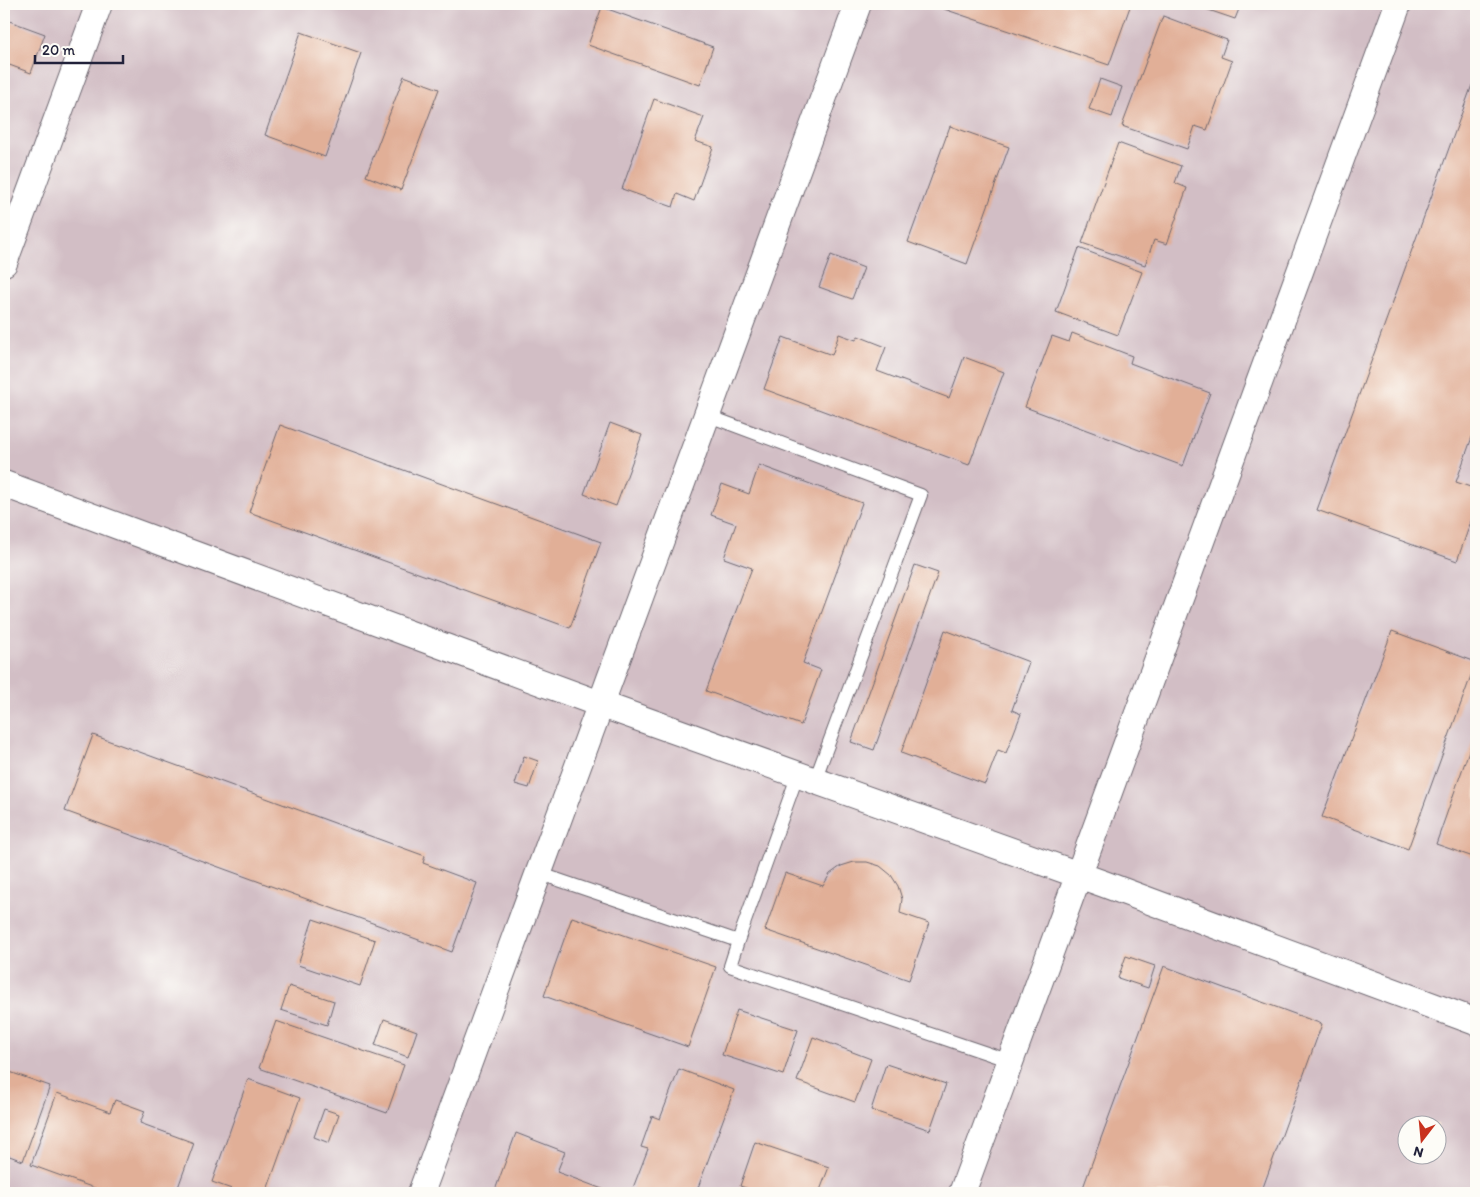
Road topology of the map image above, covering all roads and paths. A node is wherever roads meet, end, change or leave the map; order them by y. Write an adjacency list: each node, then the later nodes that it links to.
1 (99, 4): 4 (street)
2 (858, 4): 5 (street)
3 (1398, 4): 10 (street)
4 (4, 263)
5 (706, 415): 7 (street); 8 (lane)
6 (4, 484): 7 (street)
7 (600, 704): 8 (street); 9 (street)
8 (806, 777): 10 (street); 11 (lane)
9 (538, 873): 11 (lane); 14 (street)
10 (1078, 875): 12 (street); 13 (street)
11 (738, 941): 13 (lane)
12 (1476, 1022)
13 (1010, 1061): 15 (street)
14 (420, 1193)
15 (962, 1193)

